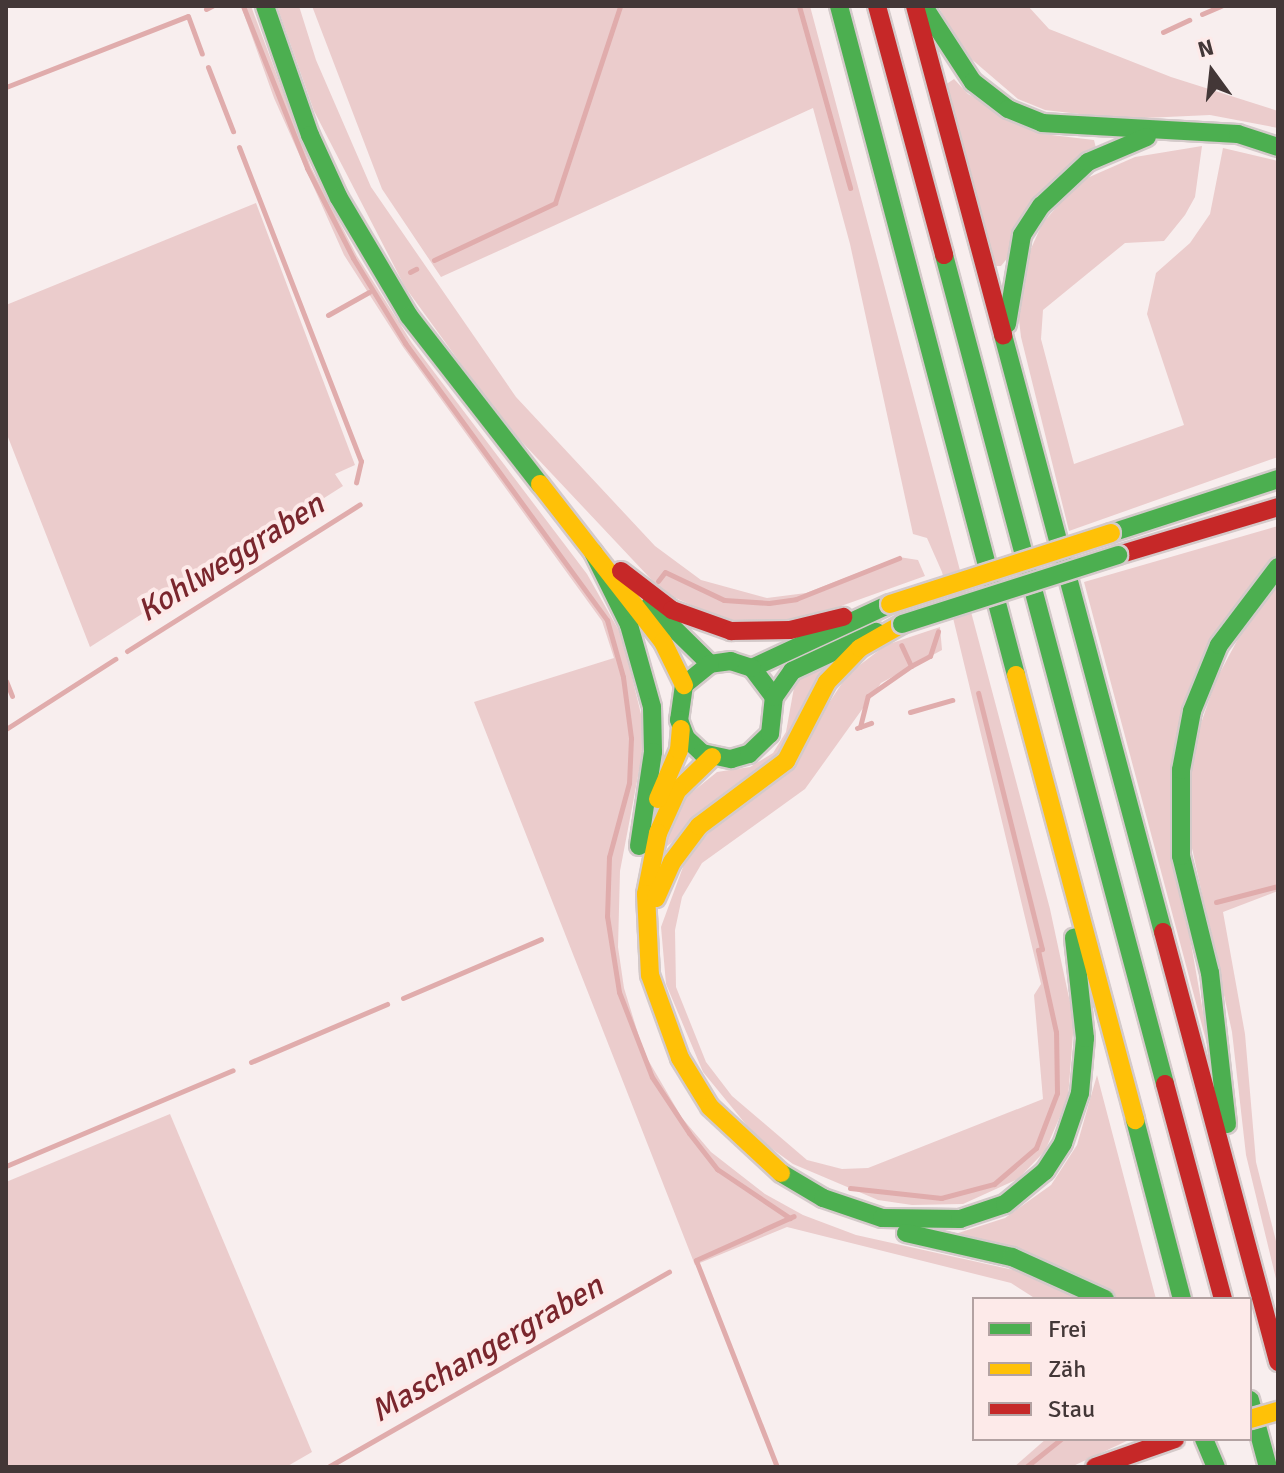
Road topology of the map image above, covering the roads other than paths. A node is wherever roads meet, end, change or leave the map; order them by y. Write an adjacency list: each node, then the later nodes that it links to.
1 (265, 6): 9 (main road)
2 (839, 6): 24 (main road)
3 (877, 6): 29 (main road)
4 (915, 6): 8 (main road)
5 (925, 6): 6 (main road)
6 (1162, 132): 7 (main road); 8 (main road)
7 (1278, 147)
8 (1008, 359): 26 (main road)
9 (534, 474): 12 (main road); 14 (main road)
10 (1278, 479): 15 (main road, bridge)
11 (1278, 507): 16 (main road, bridge)
12 (593, 552): 19 (main road); 23 (main road)
13 (1278, 567): 26 (main road)
14 (621, 571): 15 (main road); 17 (main road)
15 (890, 604): 18 (main road)
16 (902, 624): 20 (main road); 25 (main road)
17 (710, 664): 18 (main road); 19 (main road)
18 (752, 668): 20 (main road)
19 (684, 685): 21 (main road)
20 (774, 697): 22 (main road)
21 (681, 729): 22 (main road); 23 (main road)
22 (712, 757): 25 (main road)
23 (641, 836): 27 (main road)
24 (1070, 869): 25 (main road); 28 (main road)
25 (646, 921)
26 (1235, 1201): 30 (main road)
27 (1101, 1297)
28 (1181, 1297)
29 (1222, 1297)
30 (1278, 1362)
31 (1252, 1407): 40 (main road)
32 (1278, 1411): 33 (main road, bridge)
33 (1252, 1418)
34 (1168, 1441): 37 (main road)
35 (1205, 1441): 38 (main road)
36 (1218, 1441): 39 (main road)
37 (1095, 1467)
38 (1216, 1467)
39 (1225, 1467)
40 (1268, 1467)

